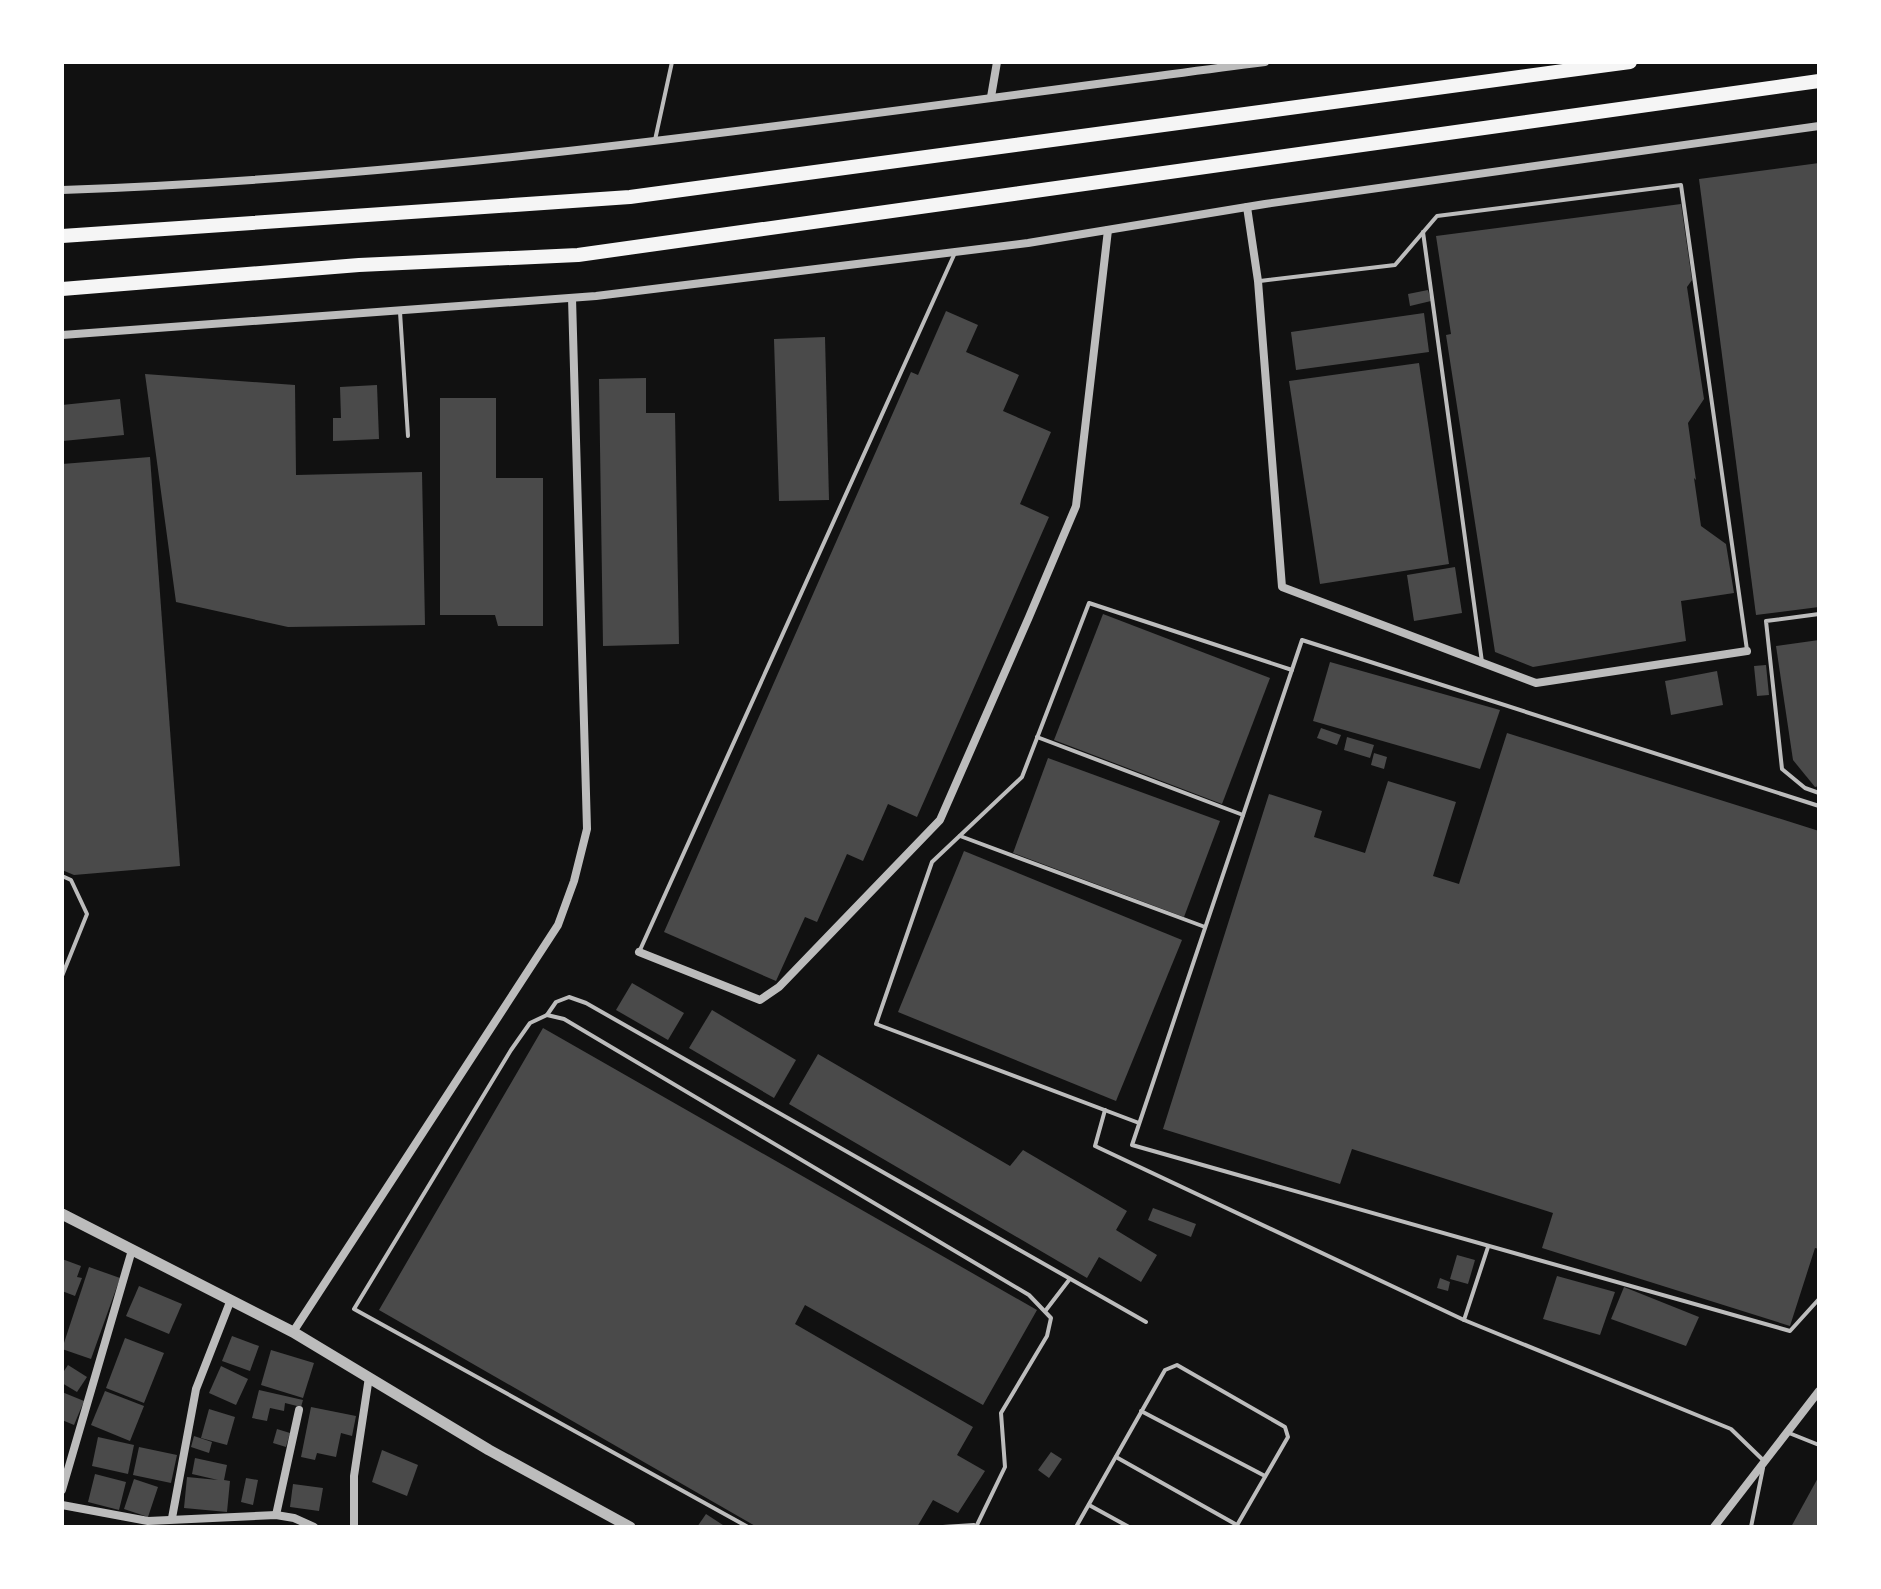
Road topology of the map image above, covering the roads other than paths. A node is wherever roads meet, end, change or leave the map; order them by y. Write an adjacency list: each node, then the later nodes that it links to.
1 (672, 62): 8 (lane)
2 (997, 62): 6 (street)
3 (1265, 62): 6 (street)
4 (1630, 62): 13 (highway)
5 (1819, 81): 16 (highway)
6 (991, 97): 8 (street)
7 (1819, 126): 10 (street)
8 (655, 140): 9 (street)
9 (62, 190)
10 (1247, 207): 11 (street); 15 (street)
11 (1108, 230): 14 (street); 32 (street)
12 (1423, 232): 15 (lane); 22 (lane); 23 (lane)
13 (62, 236)
14 (955, 251): 17 (street); 32 (lane)
15 (1258, 281): 23 (street)
16 (62, 289)
17 (572, 298): 18 (street); 46 (street)
18 (400, 312): 19 (street); 20 (lane)
19 (62, 335)
20 (408, 436)
21 (1819, 614): 26 (lane)
22 (1747, 651): 23 (street)
23 (1483, 663)
24 (1292, 670): 25 (lane); 27 (lane); 28 (lane)
25 (1037, 737): 28 (lane); 29 (lane)
26 (1819, 793)
27 (1819, 806)
28 (1243, 815): 31 (lane)
29 (960, 836): 31 (lane); 35 (lane)
30 (62, 876): 33 (lane)
31 (1205, 927): 36 (lane)
32 (639, 952)
33 (62, 976)
34 (547, 1015): 40 (lane); 43 (lane); 66 (lane)
35 (1105, 1110): 36 (lane); 44 (lane)
36 (1139, 1123): 38 (lane)
37 (62, 1214): 39 (street)
38 (1488, 1247): 41 (lane); 44 (lane)
39 (132, 1250): 42 (street); 56 (street)
40 (1069, 1280): 43 (lane); 45 (lane)
41 (1819, 1299)
42 (230, 1302): 46 (street); 60 (street)
43 (1046, 1310): 61 (lane)
44 (1464, 1320): 54 (lane)
45 (1146, 1322)
46 (293, 1332): 47 (street)
47 (369, 1377): 64 (street); 65 (street)
48 (1819, 1391): 51 (street)
49 (299, 1410): 59 (street)
50 (1141, 1411): 53 (lane); 55 (lane); 55 (lane)
51 (1787, 1432): 52 (lane); 54 (street)
52 (1819, 1445)
53 (1116, 1457): 58 (lane); 62 (lane)
54 (1765, 1462): 70 (street); 71 (lane)
55 (1265, 1476): 62 (lane)
56 (62, 1490)
57 (62, 1505): 60 (street)
58 (1089, 1505): 68 (lane); 69 (lane)
59 (276, 1515): 60 (street); 63 (street)
60 (172, 1518)
61 (975, 1526): 67 (lane)
62 (1237, 1526)
63 (314, 1527)
64 (354, 1527)
65 (630, 1527)
66 (748, 1527)
67 (943, 1527)
68 (1076, 1527)
69 (1129, 1527)
70 (1714, 1527)
71 (1751, 1527)

